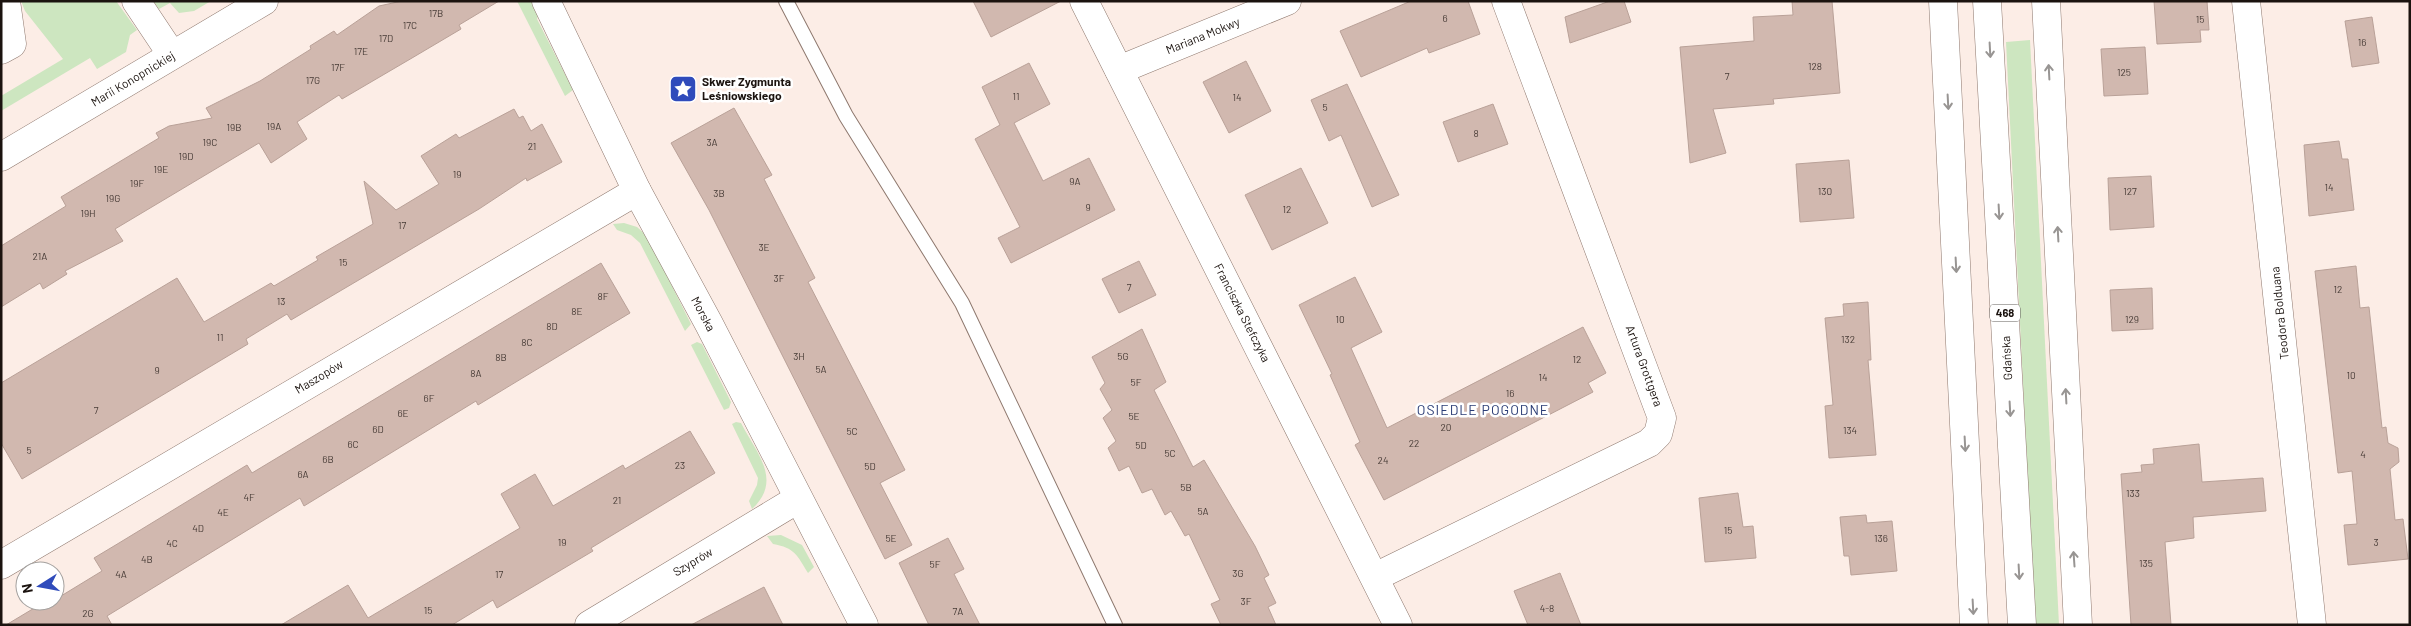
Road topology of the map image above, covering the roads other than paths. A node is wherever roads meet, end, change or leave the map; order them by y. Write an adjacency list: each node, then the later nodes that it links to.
1 (6, 1): 13 (street)
2 (136, 1): 14 (street)
3 (264, 1): 14 (street, Marii Konopnickiej)
4 (546, 1): 17 (street, Morska)
5 (786, 1): 23 (lane)
6 (1084, 1): 15 (street, Franciszka Stefczyka)
7 (1287, 1): 15 (street, Mariana Mokwy)
8 (1506, 1): 20 (street, Artura Grottgera)
9 (1943, 1): 25 (street, one-way to 25)
10 (1988, 1): 26 (street, Gdańska / 468, one-way to 26)
11 (2046, 1): 27 (street, one-way to 11)
12 (2246, 1): 28 (street, Teodora Bolduana)
13 (1, 50)
14 (172, 55): 16 (street, Marii Konopnickiej)
15 (1119, 70): 20 (street, Franciszka Stefczyka)
16 (1, 157)
17 (637, 191): 18 (street, Morska); 19 (street, Maszopów)
18 (798, 499): 21 (street, Szyprów); 22 (street, Morska)
19 (1, 565)
20 (1375, 577): 24 (street, Franciszka Stefczyka)
21 (589, 625)
22 (864, 625)
23 (1114, 625)
24 (1398, 625)
25 (1974, 625)
26 (2022, 625)
27 (2078, 625)
28 (2312, 625)

